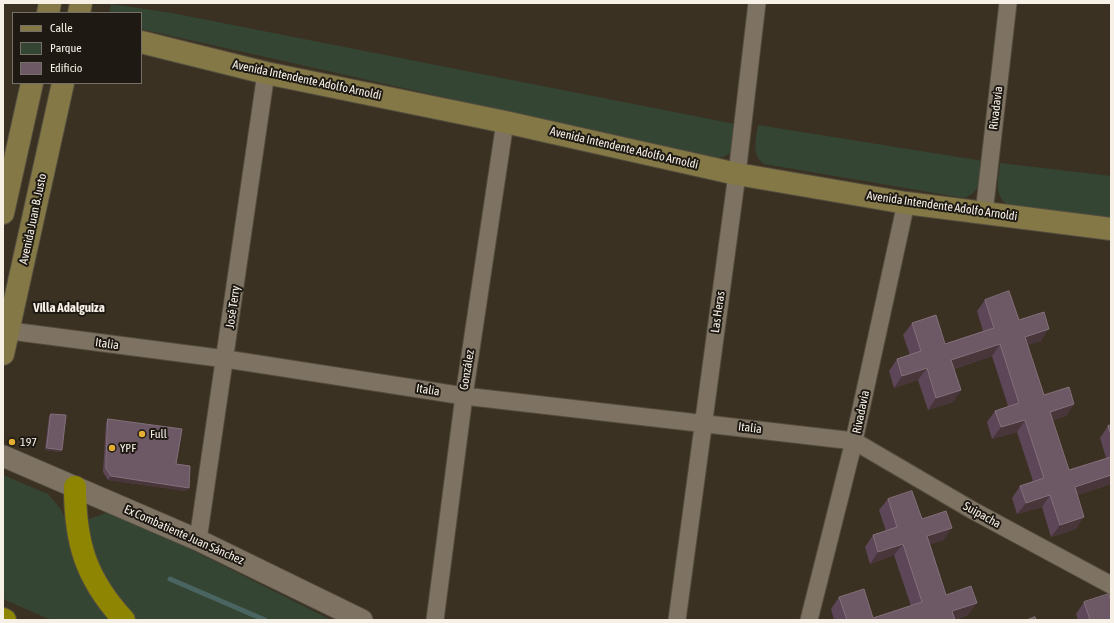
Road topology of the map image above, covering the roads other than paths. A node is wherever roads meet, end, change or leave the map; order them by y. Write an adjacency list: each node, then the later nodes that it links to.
1 (757, 3): 8 (street, Las Heras)
2 (1008, 3): 11 (street, Rivadavia)
3 (142, 42): 4 (main road, Avenida Intendente Adolfo Arnoldi)
4 (266, 73): 7 (main road, Avenida Intendente Adolfo Arnoldi); 16 (street, José Terry)
5 (32, 84): 10 (main road)
6 (63, 84): 13 (main road, Avenida Juan B. Justo)
7 (505, 122): 8 (main road, Avenida Intendente Adolfo Arnoldi); 17 (street, González)
8 (737, 174): 9 (main road, Avenida Intendente Adolfo Arnoldi); 18 (street, Las Heras)
9 (906, 203): 11 (main road, Avenida Intendente Adolfo Arnoldi); 19 (street, Rivadavia)
10 (3, 213)
11 (984, 213): 12 (main road, Avenida Intendente Adolfo Arnoldi)
12 (1111, 229)
13 (10, 288): 14 (main road, Avenida Juan B. Justo)
14 (6, 330): 15 (main road, Avenida Juan B. Justo); 16 (street, Italia)
15 (3, 354)
16 (226, 359): 17 (street, Italia); 22 (street, José Terry)
17 (464, 396): 18 (street, Italia); 26 (street, González)
18 (703, 423): 19 (street, Italia); 27 (street, Las Heras)
19 (854, 441): 23 (street, Suipacha); 28 (street, Rivadavia)
20 (3, 456): 21 (street, Ex Combatiente Juan Sánchez)
21 (75, 487): 22 (street, Ex Combatiente Juan Sánchez); 24 (highway)
22 (198, 540): 25 (street, Ex Combatiente Juan Sánchez)
23 (1111, 585)
24 (124, 620)
25 (362, 620)
26 (435, 620)
27 (676, 620)
28 (808, 620)

